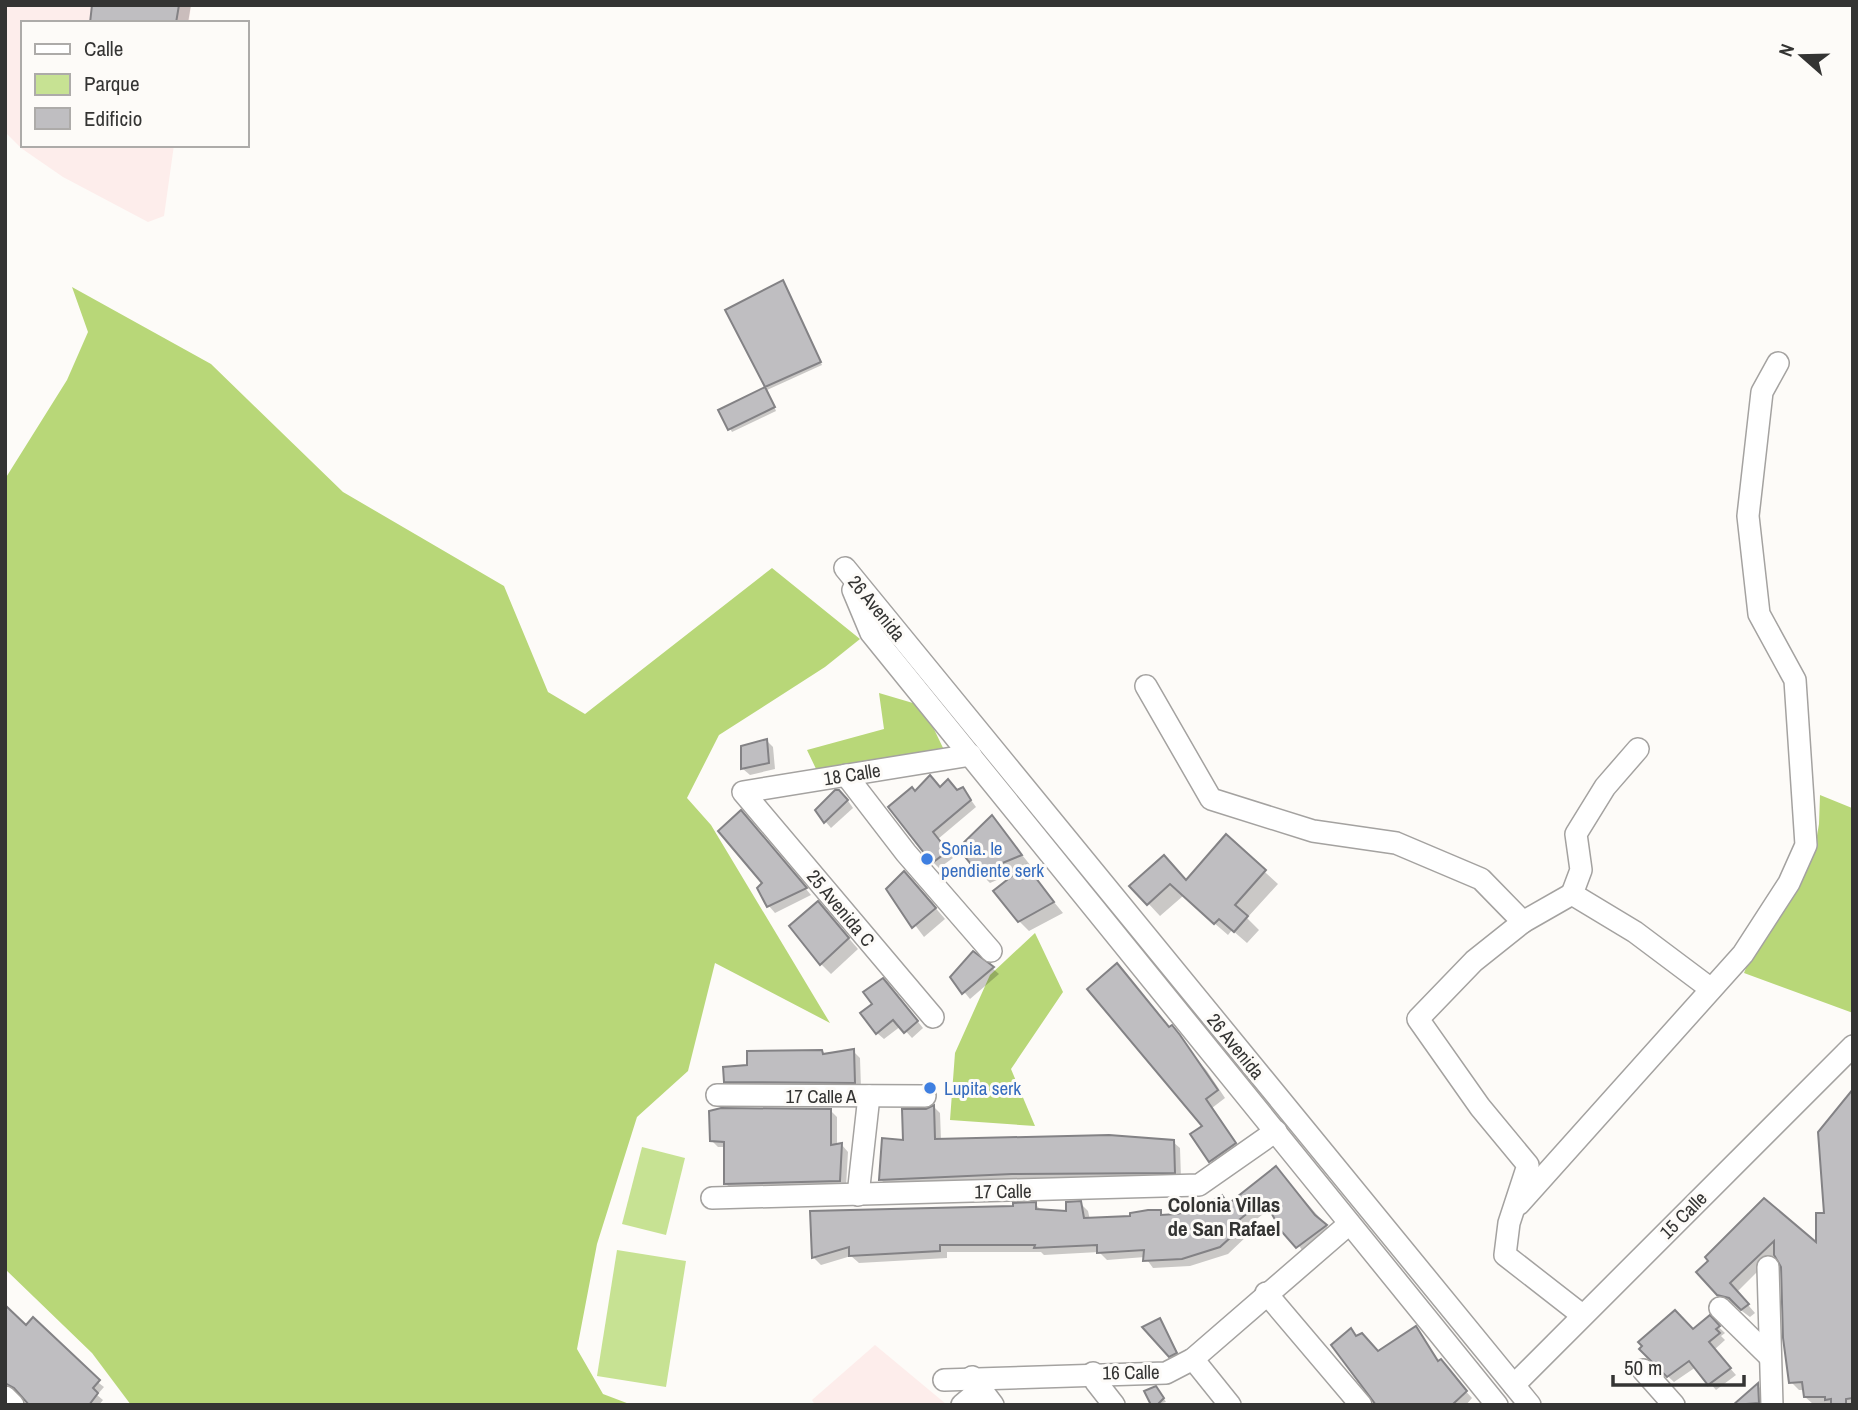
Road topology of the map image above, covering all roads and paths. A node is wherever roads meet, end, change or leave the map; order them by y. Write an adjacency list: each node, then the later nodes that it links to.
1 (1778, 363): 10 (street)
2 (1146, 686): 8 (street)
3 (1638, 749): 7 (street)
4 (971, 755): 5 (street, 18 Calle); 16 (street, 26 Avenida); 30 (street, 26 Avenida)
5 (846, 775): 6 (street, 18 Calle); 9 (street)
6 (749, 799): 11 (street, 25 Avenida C)
7 (1572, 894): 8 (street); 10 (street)
8 (1523, 922): 19 (street)
9 (990, 951)
10 (1711, 989): 19 (street)
11 (933, 1017)
12 (1853, 1046): 24 (street, 15 Calle)
13 (718, 1095): 14 (street, 17 Calle A)
14 (869, 1096): 15 (street, 17 Calle A); 17 (street)
15 (925, 1096)
16 (1276, 1132): 17 (street, 17 Calle); 20 (street, 26 Avenida)
17 (858, 1195): 18 (street, 17 Calle)
18 (712, 1198)
19 (1513, 1210): 24 (street)
20 (1349, 1224): 22 (street, 16 Calle); 33 (street, 26 Avenida)
21 (1768, 1266): 25 (street)
22 (1266, 1293): 26 (street, 16 Calle); 38 (street)
23 (1720, 1308): 25 (street)
24 (1581, 1315): 30 (street, 15 Calle)
25 (1769, 1356): 41 (street)
26 (1193, 1359): 28 (street, 16 Calle); 37 (street)
27 (1643, 1370): 40 (street)
28 (1093, 1373): 31 (street, 16 Calle); 36 (street)
29 (944, 1380): 31 (street, 16 Calle)
30 (1514, 1385): 39 (street, 26 Avenida)
31 (982, 1390): 35 (street)
32 (5, 1397): 34 (street)
33 (1485, 1400)
34 (13, 1405)
35 (962, 1405)
36 (1114, 1405)
37 (1230, 1405)
38 (1361, 1405)
39 (1530, 1405)
40 (1674, 1405)
41 (1772, 1405)

